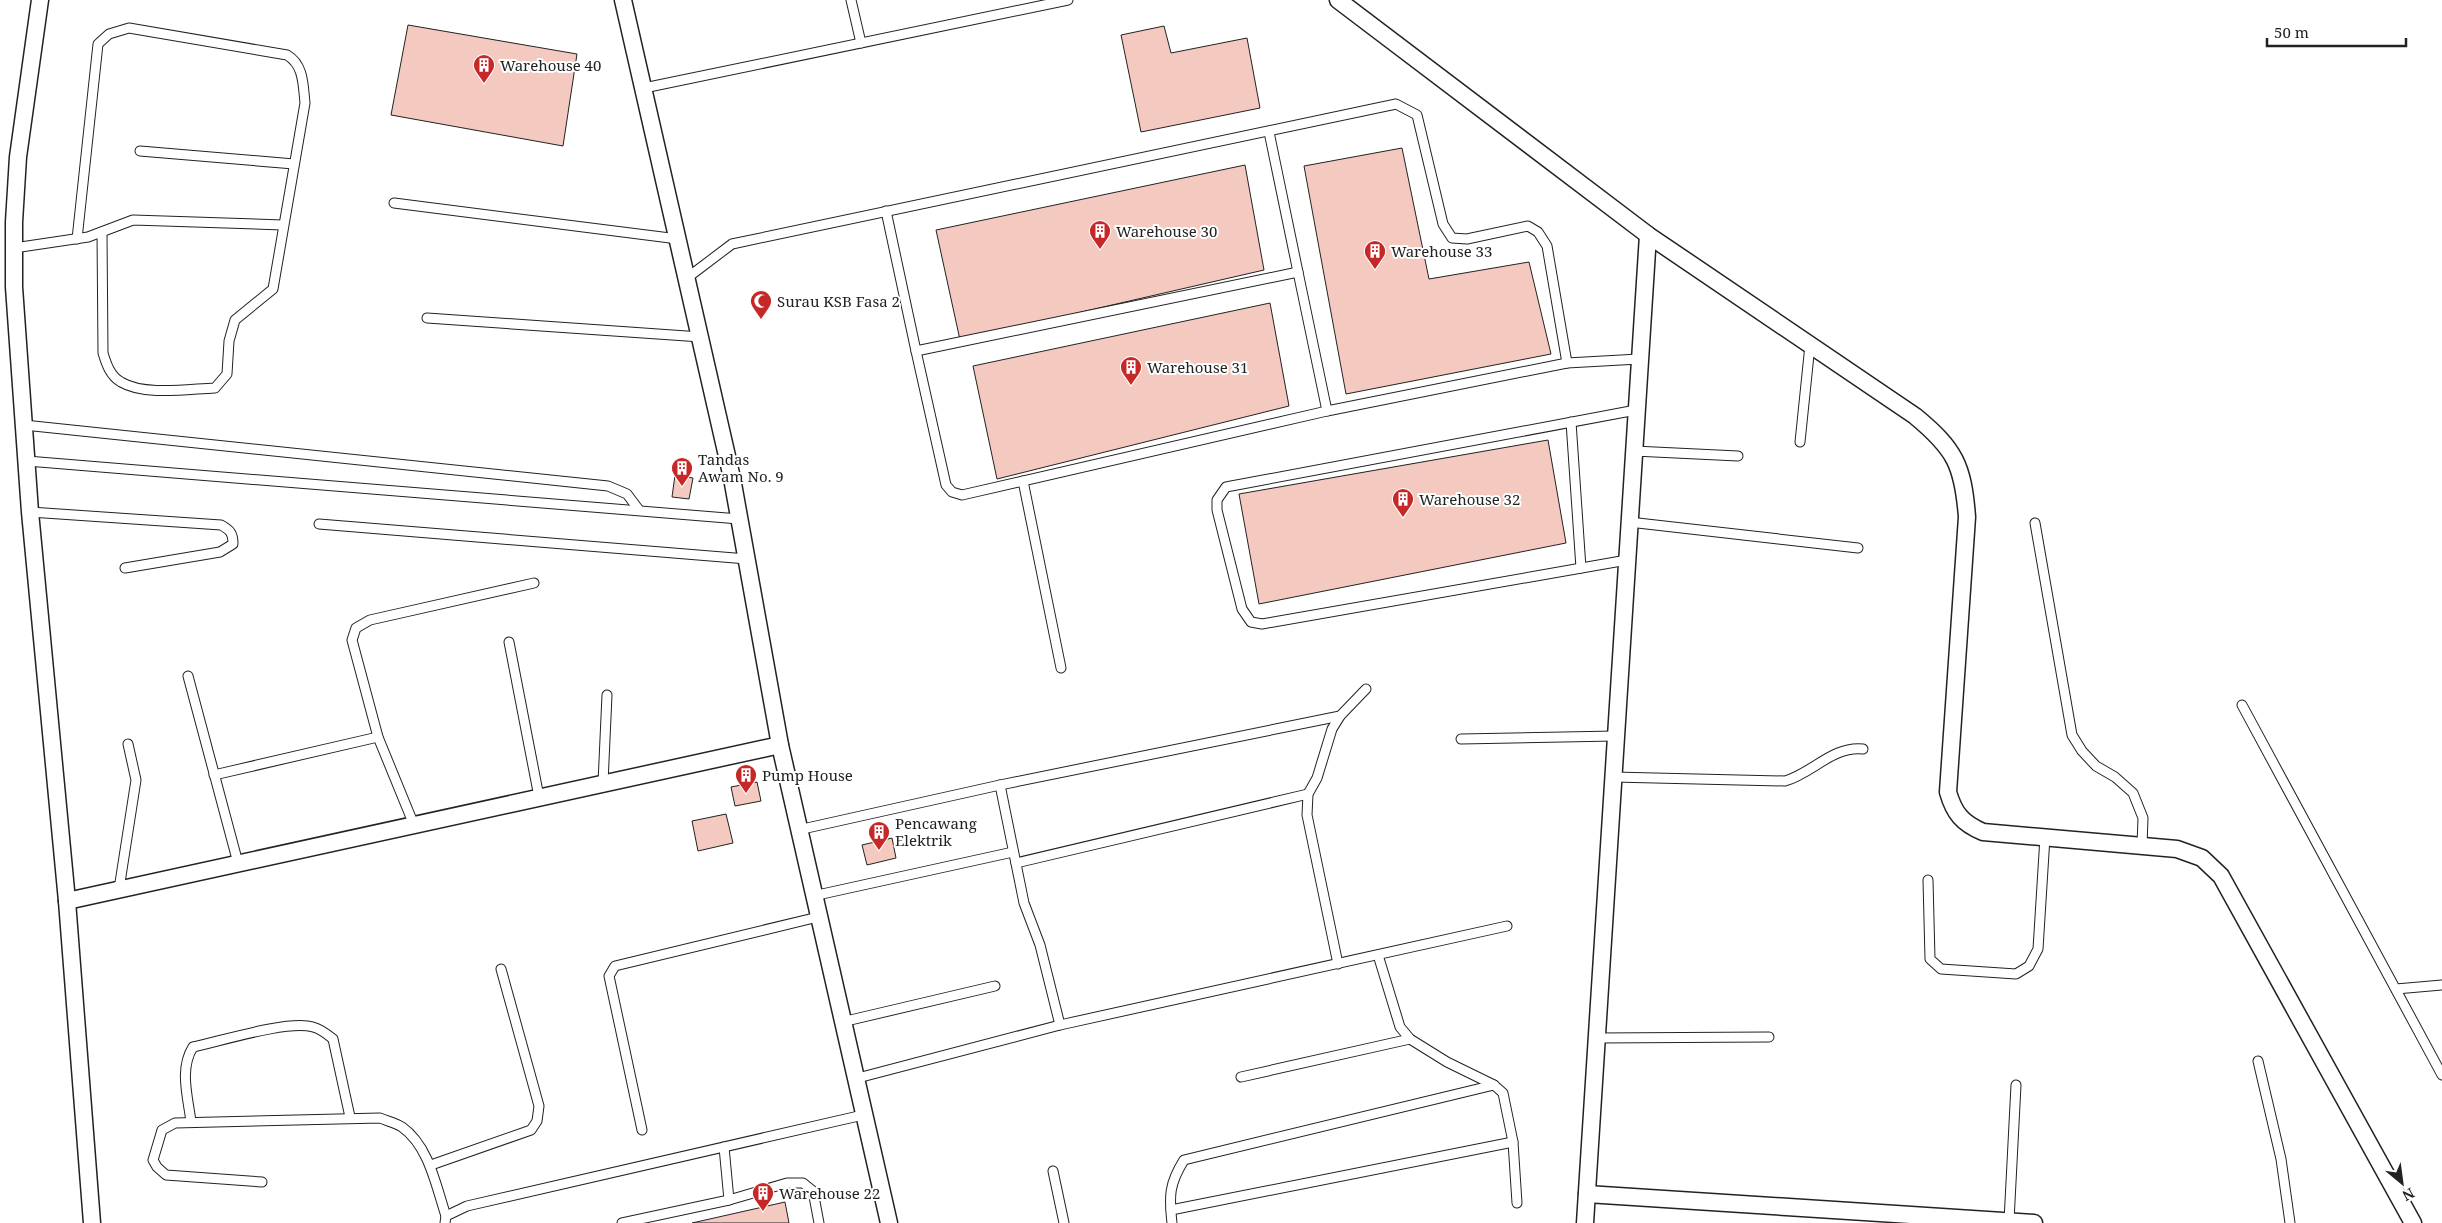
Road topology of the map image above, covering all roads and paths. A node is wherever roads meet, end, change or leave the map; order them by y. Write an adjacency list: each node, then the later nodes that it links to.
1 (40, 0): 19 (street)
2 (623, 0): 8 (street)
3 (851, 0): 7 (lane)
4 (1068, 0): 6 (lane)
5 (1338, 0): 16 (street)
6 (1018, 5): 7 (lane)
7 (861, 43): 8 (lane)
8 (644, 88): 18 (street)
9 (1269, 132): 13 (lane); 20 (lane); 27 (lane)
10 (140, 151): 11 (lane)
11 (294, 164): 14 (lane); 17 (lane)
12 (394, 203): 18 (lane)
13 (886, 211): 21 (lane); 25 (lane)
14 (282, 225): 15 (lane); 15 (lane)
15 (102, 232): 17 (lane)
16 (1648, 235): 24 (street); 26 (street)
17 (77, 239): 19 (lane)
18 (678, 239): 21 (street)
19 (14, 248): 31 (street)
20 (1298, 272): 25 (lane); 29 (lane)
21 (687, 278): 23 (street)
22 (427, 318): 23 (lane)
23 (701, 337): 39 (street)
24 (1810, 345): 32 (lane); 70 (street)
25 (916, 351): 36 (lane)
26 (1639, 358): 27 (lane); 28 (street)
27 (1567, 363): 29 (lane)
28 (1636, 410): 30 (lane); 33 (street)
29 (1327, 412): 36 (lane)
30 (1571, 422): 47 (lane); 47 (lane)
31 (24, 425): 35 (street); 37 (lane)
32 (1800, 442)
33 (1634, 451): 34 (lane); 40 (street)
34 (1738, 456)
35 (27, 462): 37 (lane); 38 (street)
36 (1023, 482): 50 (lane)
37 (639, 510): 39 (lane)
38 (30, 512): 46 (lane); 78 (street)
39 (739, 519): 44 (street)
40 (1629, 522): 43 (lane); 45 (street)
41 (2035, 523): 71 (lane)
42 (319, 524): 44 (lane)
43 (1858, 548)
44 (747, 559): 60 (street)
45 (1626, 560): 47 (lane); 56 (street)
46 (125, 568)
47 (1581, 568)
48 (534, 583): 57 (lane)
49 (509, 642): 67 (lane)
50 (1061, 668)
51 (188, 676): 62 (lane)
52 (1366, 689): 55 (lane)
53 (607, 695): 64 (lane)
54 (2242, 705): 86 (lane)
55 (1340, 716): 65 (lane); 66 (lane)
56 (1615, 736): 58 (lane); 63 (street)
57 (378, 737): 62 (lane); 68 (lane)
58 (1461, 739)
59 (128, 744): 76 (lane)
60 (780, 745): 64 (street); 69 (street)
61 (1863, 749): 63 (lane)
62 (214, 775): 73 (lane)
63 (1613, 777): 90 (street)
64 (603, 784): 67 (street)
65 (1000, 785): 69 (lane); 72 (lane)
66 (1308, 794): 74 (lane); 82 (lane)
67 (539, 797): 68 (street)
68 (414, 825): 73 (street)
69 (798, 830): 77 (street)
70 (2046, 837): 71 (street); 75 (lane)
71 (2142, 846): 122 (street)
72 (1013, 852): 74 (lane); 77 (lane)
73 (238, 863): 76 (street)
74 (1016, 863): 88 (lane)
75 (1928, 880)
76 (119, 889): 78 (street)
77 (813, 896): 79 (street)
78 (67, 901): 113 (street)
79 (818, 917): 87 (street); 101 (lane)
80 (1507, 926): 81 (lane)
81 (1378, 955): 82 (lane); 91 (lane)
82 (1338, 964): 88 (lane)
83 (501, 968): 104 (lane)
84 (2442, 985): 86 (lane)
85 (995, 986): 87 (lane)
86 (2396, 989): 93 (lane)
87 (842, 1022): 95 (street)
88 (1060, 1025): 95 (lane)
89 (1769, 1037): 90 (lane)
90 (1596, 1038): 107 (street)
91 (1410, 1039): 94 (lane); 96 (lane)
92 (2258, 1061): 121 (lane)
93 (2442, 1075)
94 (1241, 1077)
95 (854, 1079): 98 (street)
96 (1494, 1085): 102 (lane); 110 (lane)
97 (2016, 1086): 112 (lane)
98 (863, 1116): 103 (lane); 116 (street)
99 (350, 1117): 100 (lane); 100 (lane); 104 (lane)
100 (191, 1122): 106 (lane)
101 (642, 1130)
102 (1513, 1142): 109 (lane); 110 (lane)
103 (724, 1147): 108 (lane); 111 (lane)
104 (431, 1165): 111 (lane)
105 (1053, 1172): 117 (lane)
106 (262, 1182)
107 (1587, 1194): 112 (street); 119 (street)
108 (729, 1200): 114 (lane); 115 (lane)
109 (1517, 1203)
110 (1170, 1210): 118 (lane)
111 (445, 1219)
112 (2009, 1221): 120 (street)
113 (92, 1223)
114 (622, 1223)
115 (819, 1223)
116 (889, 1223)
117 (1064, 1223)
118 (1172, 1223)
119 (1585, 1223)
120 (2034, 1223)
121 (2290, 1223)
122 (2412, 1223)

